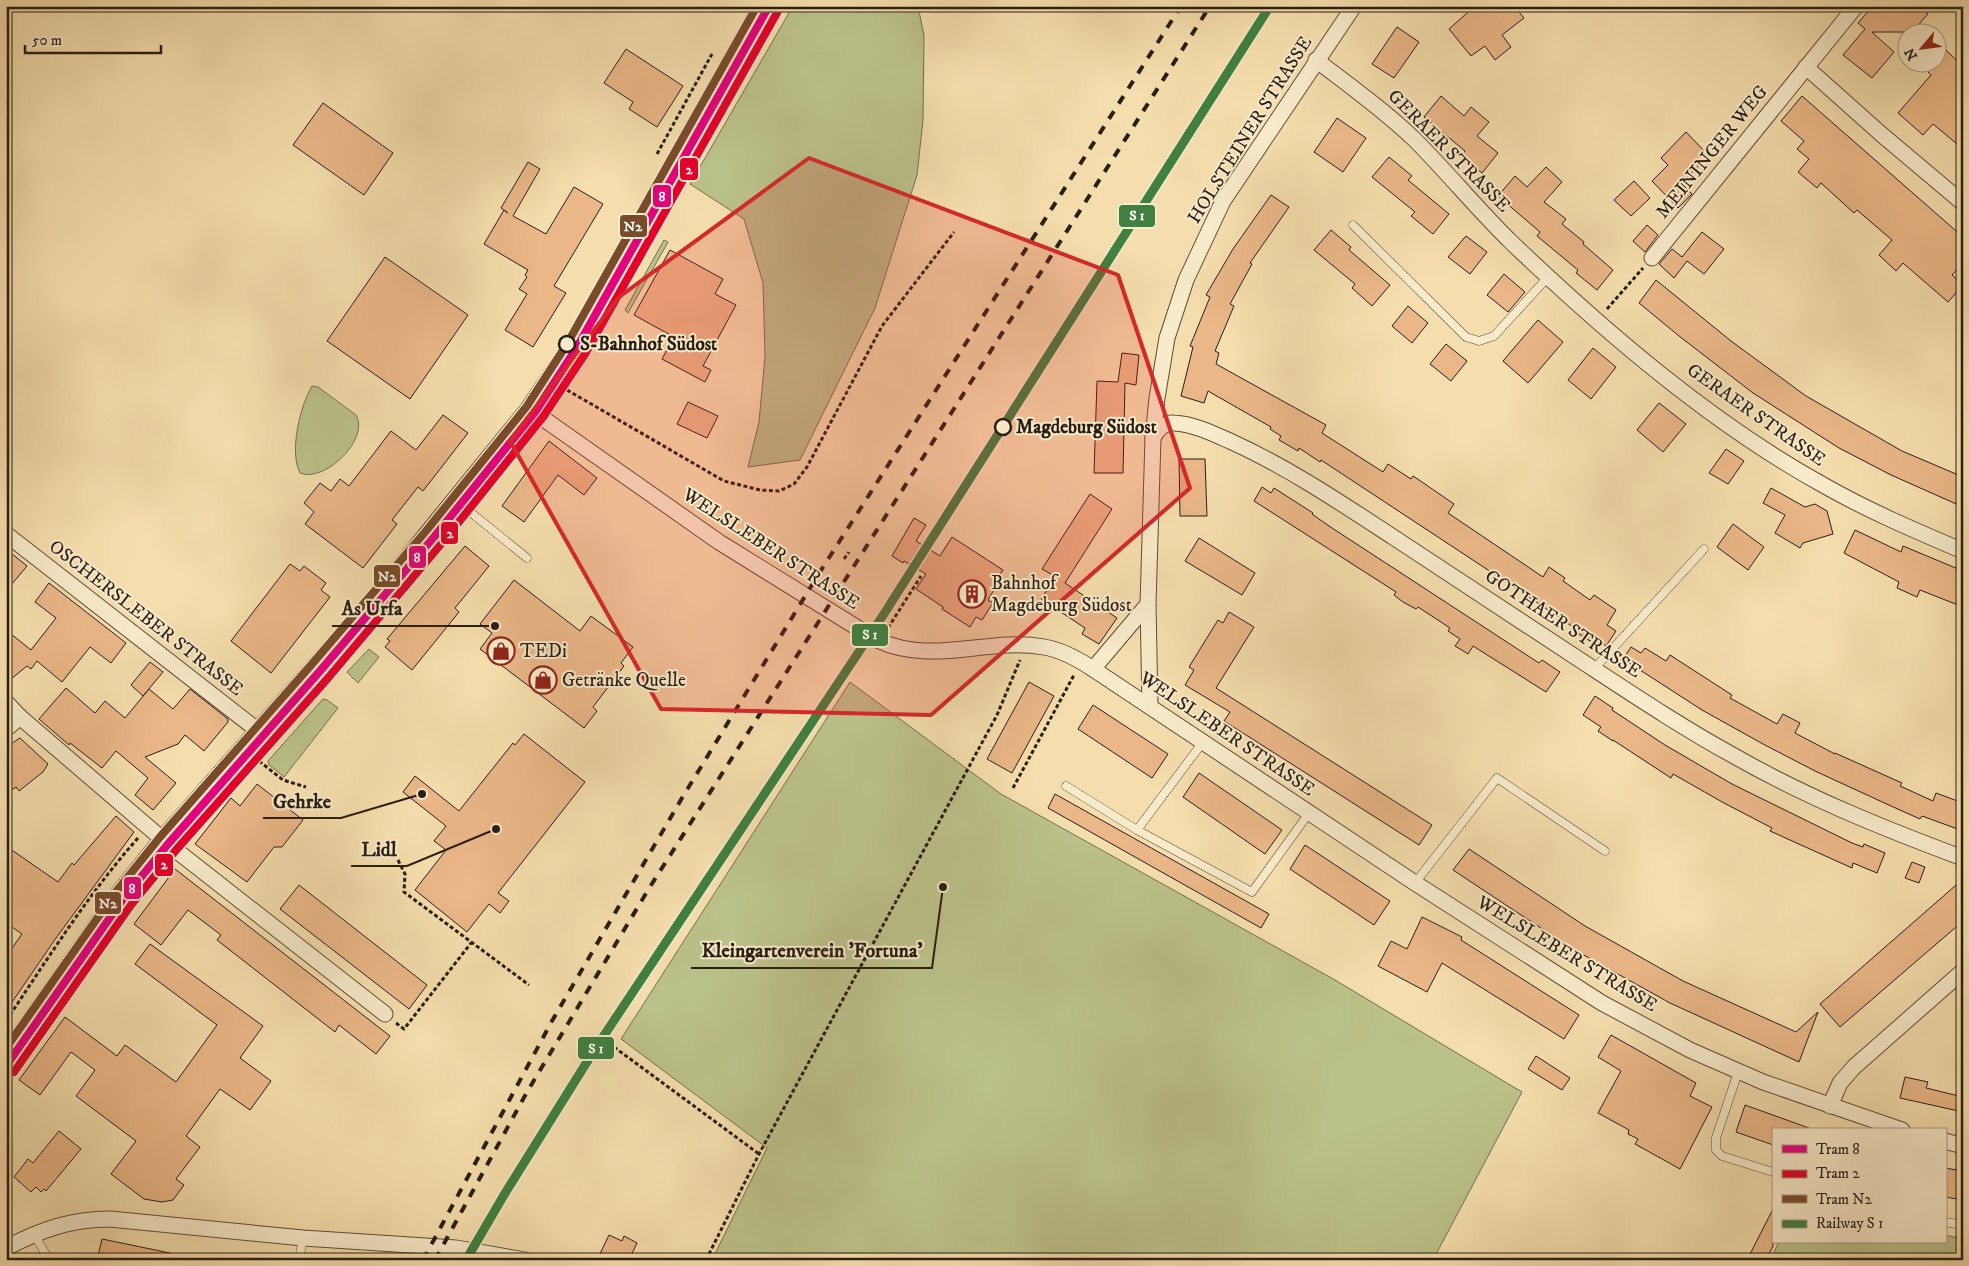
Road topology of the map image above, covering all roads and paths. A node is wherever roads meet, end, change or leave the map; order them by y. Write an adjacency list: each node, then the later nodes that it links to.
1 (764, 6): 14 (main road)
2 (1354, 6): 5 (street, HOLSTEINER STRASSE)
3 (1856, 6): 6 (street, MEININGER WEG)
4 (716, 47): 7 (path)
5 (1316, 60): 12 (street, GERAER STRASSE); 16 (street, HOLSTEINER STRASSE)
6 (1806, 67): 8 (street); 11 (street, MEININGER WEG)
7 (668, 133)
8 (1963, 203)
9 (1353, 226): 12 (lane)
10 (954, 232): 14 (path)
11 (1652, 258): 13 (path)
12 (1548, 276): 13 (street, GERAER STRASSE)
13 (1597, 320): 20 (street, GERAER STRASSE)
14 (552, 381): 15 (main road)
15 (531, 410): 17 (main road); 26 (street, WELSLEBER STRASSE)
16 (1153, 438): 25 (street, HOLSTEINER STRASSE); 29 (street, GOTHAER STRASSE)
17 (457, 502): 22 (lane); 34 (main road)
18 (6, 534): 34 (street, OSCHERSLEBER STRASSE)
19 (1704, 549): 29 (lane)
20 (1963, 551)
21 (849, 552): 23 (path)
22 (527, 558)
23 (844, 558)
24 (921, 576): 26 (path)
25 (1148, 604): 28 (street); 31 (street, HOLSTEINER STRASSE)
26 (879, 641): 27 (street, WELSLEBER STRASSE)
27 (1026, 645): 28 (street, WELSLEBER STRASSE); 60 (path)
28 (1088, 665): 31 (street, WELSLEBER STRASSE); 39 (path)
29 (1594, 669): 45 (street, GOTHAER STRASSE)
30 (6, 702): 32 (street)
31 (1150, 706): 35 (street, WELSLEBER STRASSE)
32 (20, 717): 33 (street); 43 (street)
33 (6, 729)
34 (261, 733): 36 (main road)
35 (1203, 742): 40 (street, WELSLEBER STRASSE); 41 (lane)
36 (245, 750): 38 (path); 43 (main road)
37 (1066, 786): 41 (lane)
38 (306, 787)
39 (1013, 788)
40 (1309, 813): 41 (lane); 47 (street, WELSLEBER STRASSE)
41 (1137, 830)
42 (142, 834): 52 (path)
43 (164, 841): 51 (street); 54 (main road)
44 (1605, 851): 47 (lane)
45 (1963, 858)
46 (398, 860): 48 (path)
47 (1415, 883): 55 (street, WELSLEBER STRASSE)
48 (472, 942): 50 (path); 51 (path)
49 (1963, 971): 56 (street)
50 (529, 985)
51 (385, 1014)
52 (6, 1022)
53 (614, 1047): 60 (path)
54 (6, 1059)
55 (1738, 1072): 56 (street, WELSLEBER STRASSE); 61 (lane)
56 (1830, 1106): 57 (street, WELSLEBER STRASSE)
57 (1896, 1128)
58 (1946, 1141): 59 (street)
59 (1963, 1146)
60 (759, 1154): 70 (path)
61 (1772, 1172)
62 (1946, 1222): 63 (lane)
63 (1963, 1225)
64 (34, 1234): 65 (street); 66 (street); 67 (lane)
65 (303, 1238): 68 (lane); 69 (street)
66 (6, 1248)
67 (48, 1260)
68 (299, 1260)
69 (525, 1260)
70 (706, 1260)

